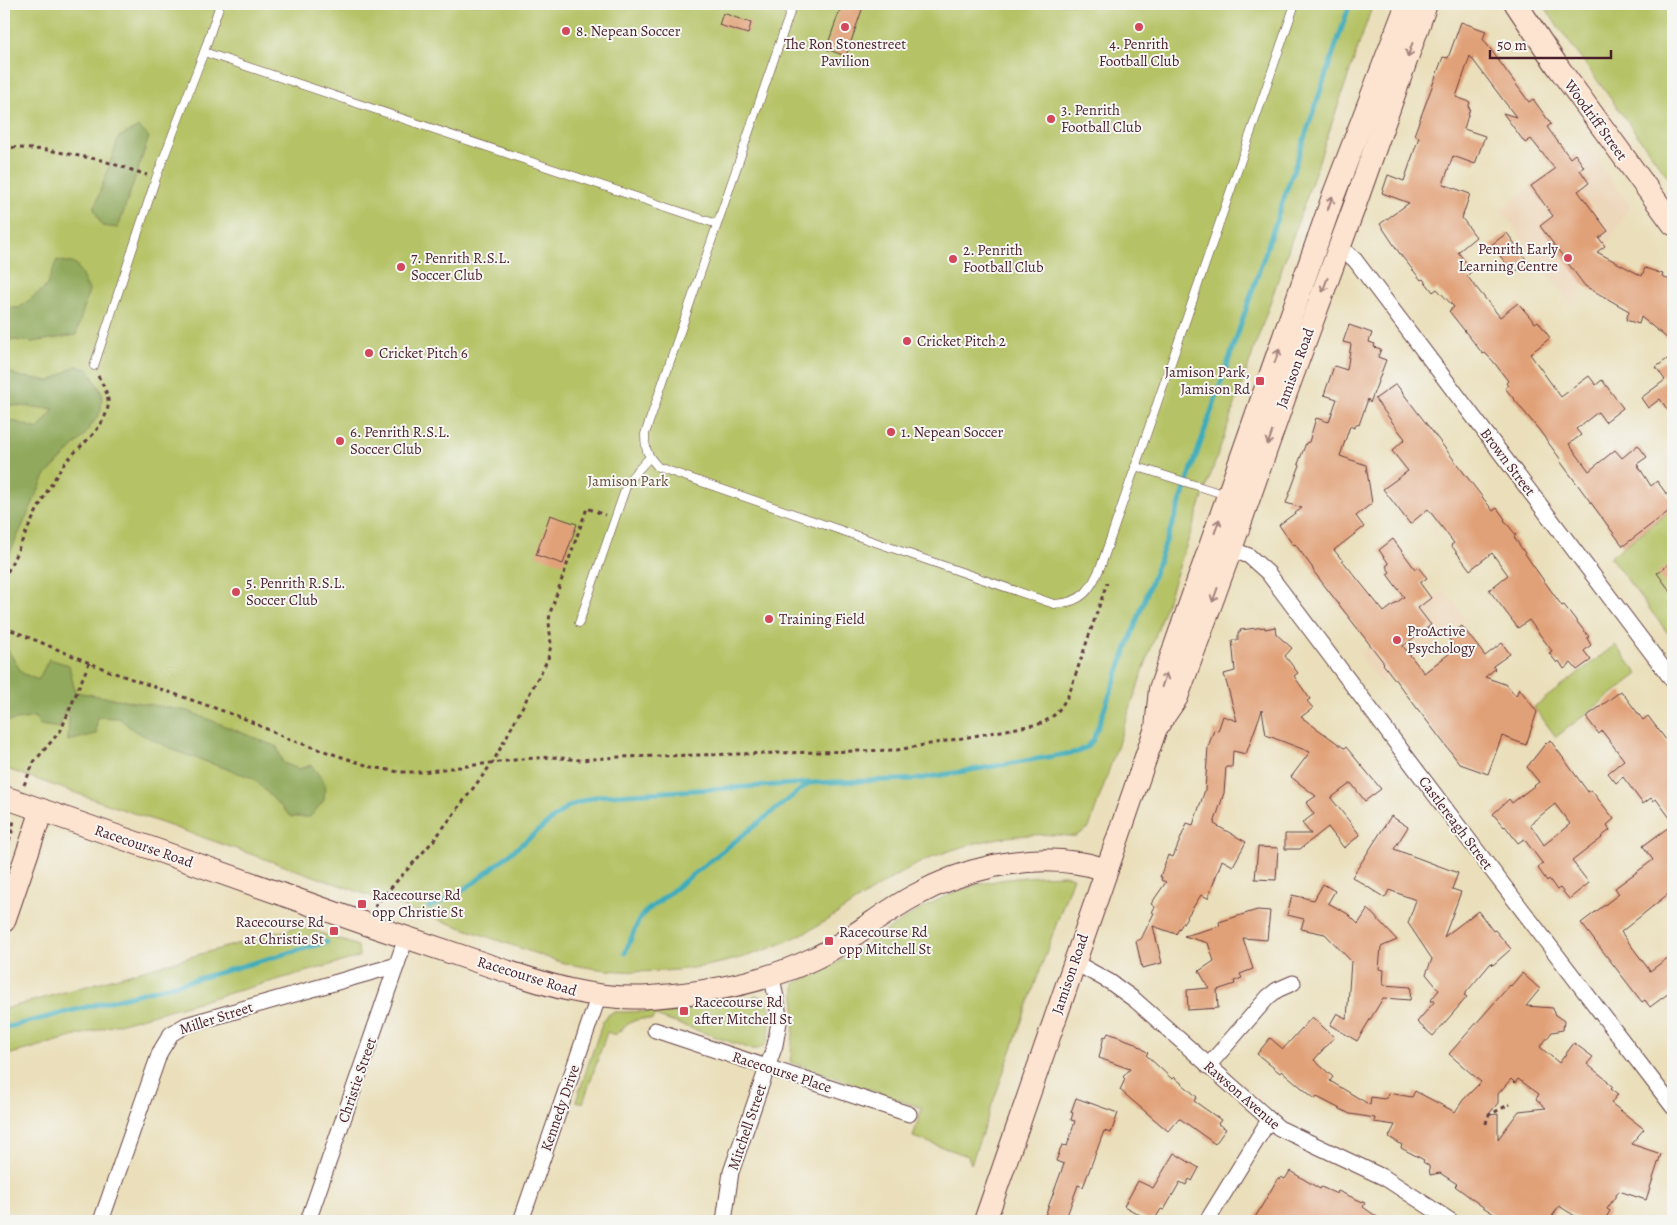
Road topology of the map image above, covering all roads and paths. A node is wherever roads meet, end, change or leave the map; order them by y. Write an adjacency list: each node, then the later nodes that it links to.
1 (220, 4): 7 (lane)
2 (793, 4): 10 (lane)
3 (1294, 4): 15 (lane)
4 (1407, 4): 16 (main road, Jamison Road, one-way to 4)
5 (1426, 4): 12 (main road, Jamison Road, one-way to 12)
6 (1517, 7): 11 (main road, Woodriff Street)
7 (204, 52): 9 (lane); 10 (lane)
8 (4, 147): 9 (path)
9 (156, 178): 13 (lane)
10 (717, 224): 14 (lane)
11 (1673, 224)
12 (1340, 247): 18 (main road, Jamison Road, one-way to 18); 24 (street, Brown Street)
13 (94, 366): 19 (path)
14 (649, 458): 15 (lane); 17 (lane)
15 (1134, 466): 16 (lane)
16 (1228, 496): 25 (main road, Jamison Road, one-way to 16)
17 (615, 518): 21 (lane); 26 (path)
18 (1232, 549): 25 (main road, Jamison Road, one-way to 25); 44 (street, Castlereagh Street)
19 (4, 579)
20 (1108, 582): 26 (path)
21 (579, 623)
22 (4, 627): 23 (path)
23 (89, 663): 26 (path); 27 (path)
24 (1673, 681)
25 (1156, 728): 31 (main road, Jamison Road)
26 (492, 762): 33 (path)
27 (13, 793): 28 (main road, Racecourse Road)
28 (42, 810): 32 (main road); 33 (main road, Racecourse Road)
29 (14, 818): 30 (path)
30 (4, 856)
31 (1107, 870): 35 (main road, Jamison Road); 37 (main road, Racecourse Road)
32 (4, 921)
33 (368, 924): 34 (main road, Racecourse Road)
34 (406, 938): 36 (street, Christie Street); 39 (main road, Racecourse Road)
35 (1074, 962): 41 (street, Rawson Avenue); 52 (main road, Jamison Road)
36 (397, 965): 48 (street, Miller Street); 49 (street, Christie Street)
37 (772, 976): 39 (main road, Racecourse Road); 42 (street, Mitchell Street)
38 (1292, 983): 41 (street)
39 (599, 995): 50 (street, Kennedy Drive)
40 (655, 1030): 42 (street, Racecourse Place)
41 (1208, 1066): 46 (street, Rawson Avenue)
42 (768, 1067): 45 (street, Racecourse Place); 51 (street, Mitchell Street)
43 (1510, 1104): 47 (path)
44 (1673, 1107)
45 (909, 1114)
46 (1269, 1120): 53 (street); 54 (street, Rawson Avenue)
47 (1486, 1124)
48 (101, 1221)
49 (308, 1221)
50 (521, 1221)
51 (724, 1221)
52 (985, 1221)
53 (1207, 1221)
54 (1450, 1221)

